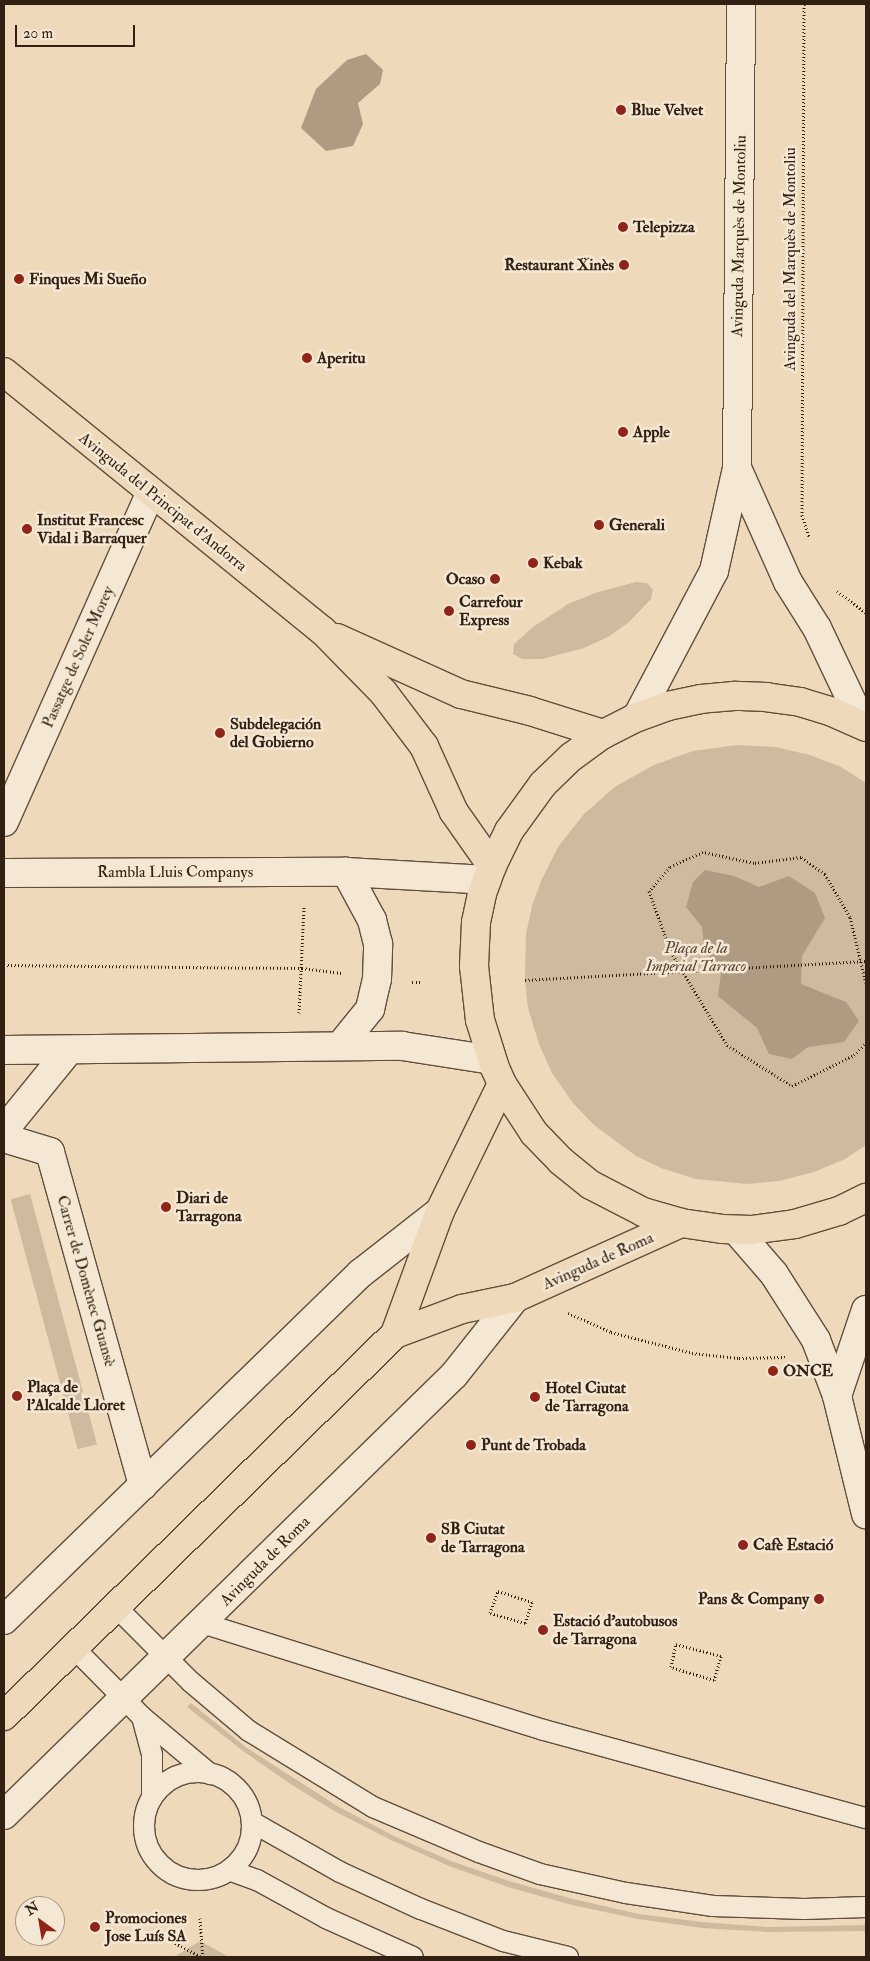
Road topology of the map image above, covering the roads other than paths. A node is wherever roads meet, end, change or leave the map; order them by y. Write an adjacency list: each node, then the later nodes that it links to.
1 (741, 4): 3 (street, Avinguda Marquès de Montoliu)
2 (4, 372): 4 (main road, Avinguda del Principat d'Andorra)
3 (737, 468): 6 (street, Avinguda Marquès de Montoliu); 7 (street, Avinguda Marquès de Montoliu)
4 (151, 492): 5 (main road, Avinguda del Principat d'Andorra); 9 (street, Passatge de Soler Morey)
5 (323, 631): 8 (main road, Avinguda del Principat d'Andorra); 12 (main road, Avinguda del Principat d'Andorra)
6 (637, 717): 7 (main road); 8 (main road)
7 (865, 726)
8 (603, 734): 12 (main road)
9 (4, 822)
10 (346, 872): 11 (street, Rambla Lluis Companys); 12 (street, Rambla Lluis Companys); 13 (street)
11 (4, 873)
12 (489, 873): 16 (main road)
13 (340, 1046): 15 (street); 16 (street)
14 (4, 1050): 15 (street)
15 (69, 1050): 17 (street)
16 (497, 1072): 20 (main road, Avinguda de Roma); 21 (main road)
17 (4, 1130)
18 (4, 1138): 27 (street, Carrer de Domènec Guansè)
19 (866, 1198): 22 (main road)
20 (440, 1211): 25 (main road, Avinguda de Roma); 27 (street, Avinguda de Roma)
21 (681, 1223): 22 (main road); 23 (main road, Avinguda de Roma)
22 (736, 1230): 26 (street)
23 (514, 1298): 25 (main road, Avinguda de Roma); 31 (street, Avinguda de Roma)
24 (866, 1310): 26 (street)
25 (395, 1334): 29 (main road, Avinguda de Roma)
26 (837, 1396): 28 (street)
27 (143, 1485): 30 (street, Avinguda de Roma)
28 (866, 1514)
29 (116, 1606): 32 (main road, Avinguda de Roma); 33 (lane)
30 (4, 1620)
31 (202, 1623): 33 (street, Avinguda de Roma); 39 (lane)
32 (74, 1648): 34 (lane); 35 (main road, Avinguda de Roma)
33 (166, 1657): 34 (street, Avinguda de Roma); 42 (lane)
34 (133, 1708): 36 (lane); 37 (lane); 38 (street, Avinguda de Roma)
35 (4, 1716)
36 (210, 1774): 37 (lane); 40 (lane)
37 (152, 1798): 41 (lane)
38 (4, 1815)
39 (866, 1818)
40 (252, 1822): 41 (lane); 44 (lane)
41 (229, 1870): 43 (lane)
42 (866, 1907)
43 (412, 1957)
44 (568, 1957)

